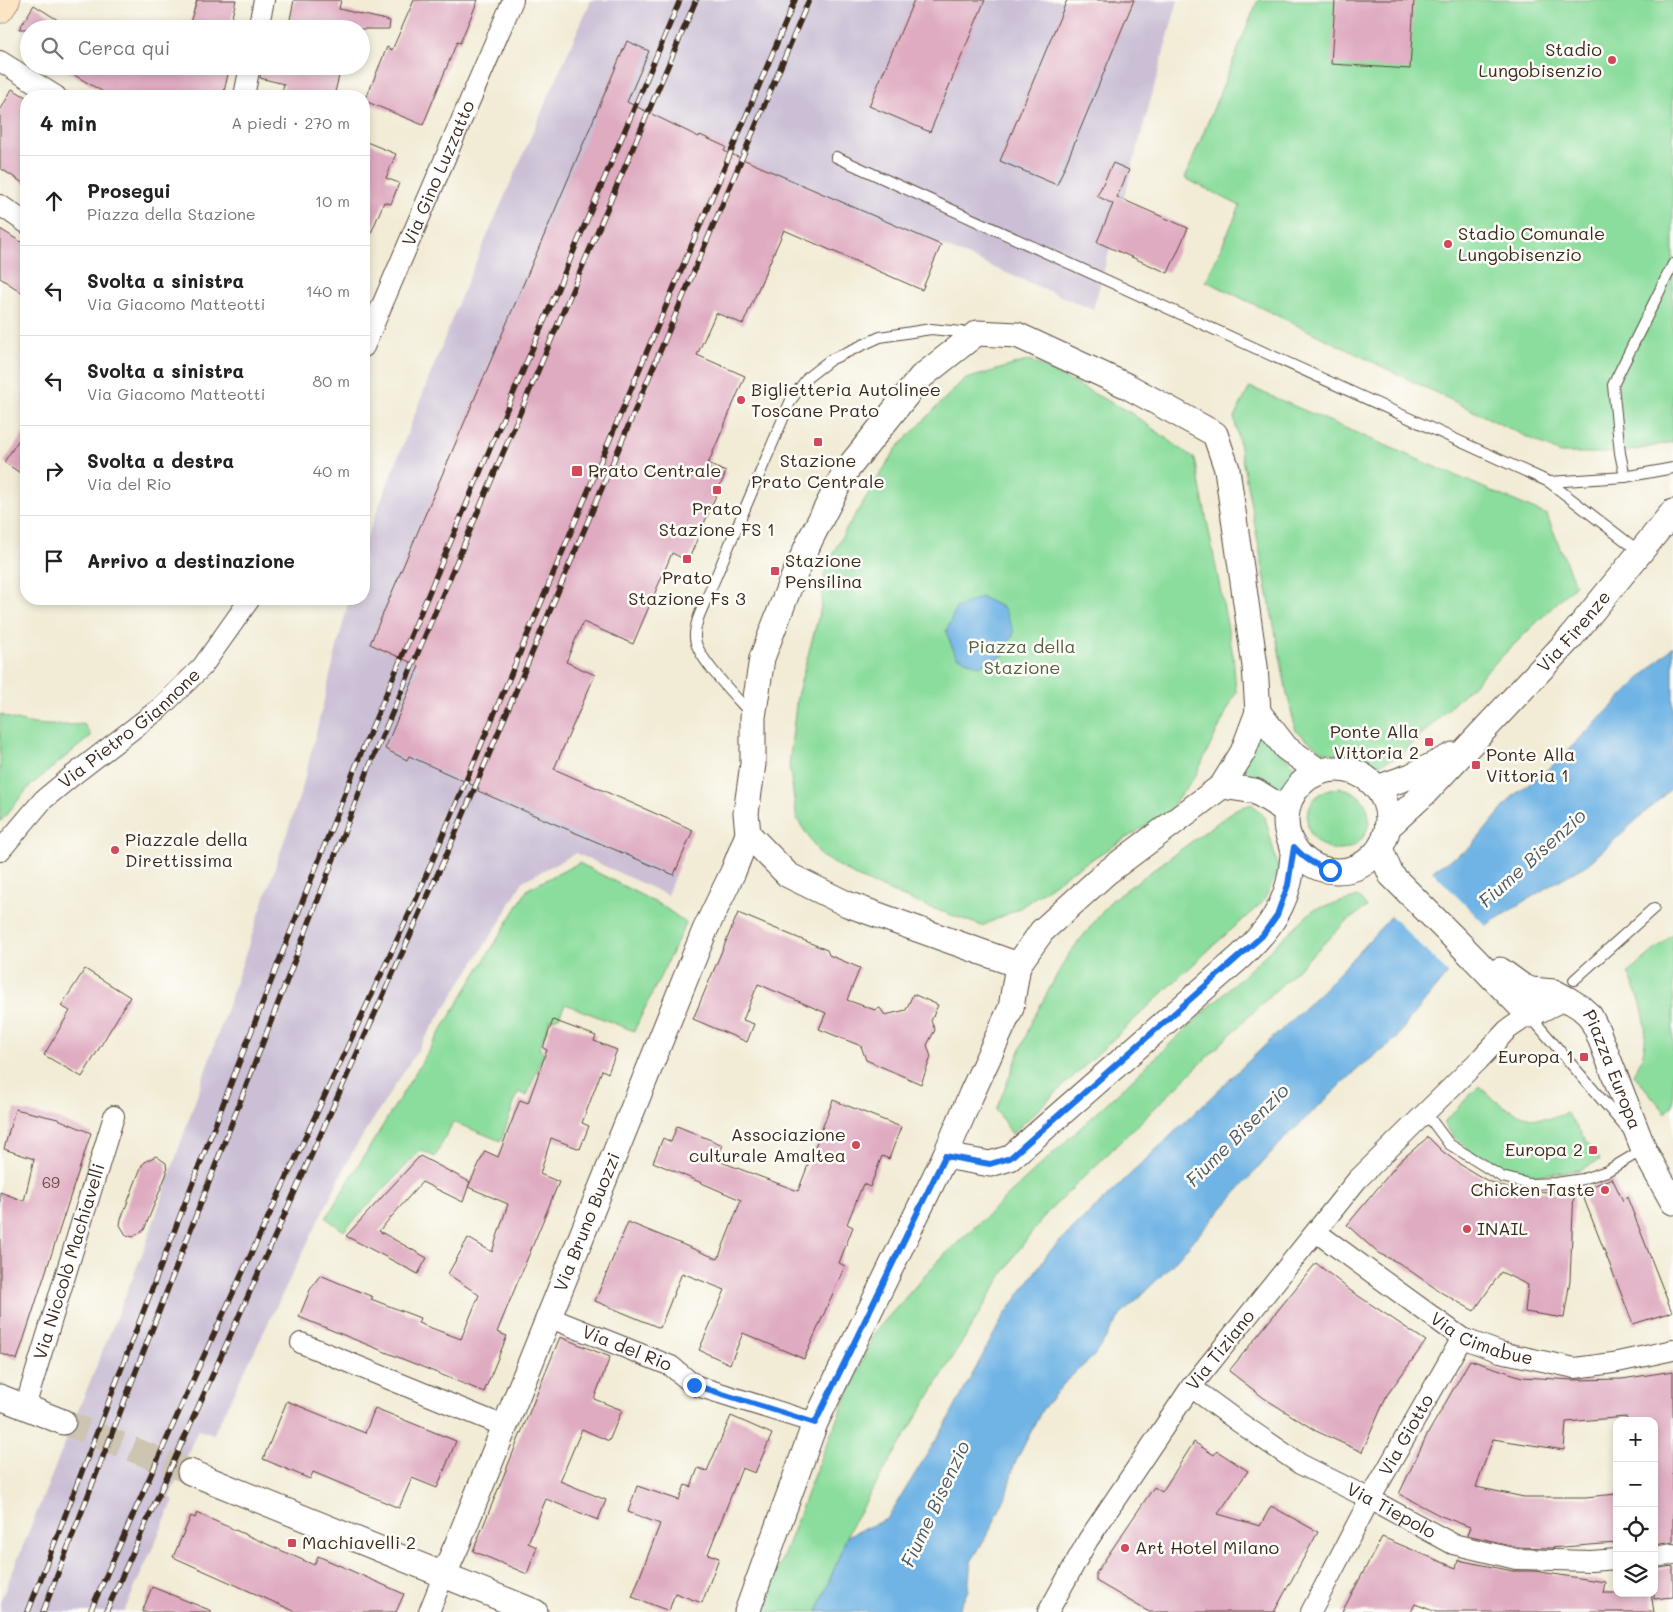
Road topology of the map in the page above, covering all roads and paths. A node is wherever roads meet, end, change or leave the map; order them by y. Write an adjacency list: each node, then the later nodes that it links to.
1 (6, 0): 4 (main road)
2 (264, 0): 5 (street)
3 (513, 0): 16 (street, Via Gino Luzzatto)
4 (0, 9)
5 (260, 20)
6 (0, 61): 7 (street)
7 (20, 74)
8 (22, 75): 10 (street)
9 (248, 75): 11 (street)
10 (46, 90)
11 (245, 90)
12 (836, 156): 20 (lane)
13 (0, 205): 14 (street)
14 (20, 219)
15 (1673, 264): 19 (lane)
16 (370, 333)
17 (977, 333): 24 (street); 25 (street); 25 (lane)
18 (1673, 468): 19 (lane)
19 (1625, 477): 20 (lane)
20 (1548, 482): 22 (lane)
21 (1673, 512): 22 (street, Via Firenze)
22 (1641, 553): 26 (street, Via Firenze)
23 (246, 605): 34 (street, Via Pietro Giannone)
24 (1258, 712): 27 (street); 28 (street)
25 (753, 717): 31 (street)
26 (1470, 746): 29 (street, Via Firenze); 32 (street, Via Firenze)
27 (1320, 772): 29 (street); 30 (street)
28 (1222, 786): 30 (street); 39 (street)
29 (1376, 788): 32 (street)
30 (1287, 811): 33 (street)
31 (748, 834): 39 (street); 48 (street, Via Bruno Buozzi)
32 (1384, 837): 35 (street); 36 (street)
33 (1294, 847): 35 (street); 45 (street)
34 (0, 851)
35 (1361, 865): 36 (street)
36 (1391, 875): 38 (street)
37 (1654, 908): 40 (lane)
38 (1457, 940): 40 (street, Piazza Europa); 41 (street, Piazza Europa)
39 (1018, 966): 45 (street)
40 (1571, 989): 41 (street, Piazza Europa); 44 (street, Piazza Europa)
41 (1529, 1015): 42 (street, Piazza Europa); 44 (lane, Piazza Europa)
42 (1426, 1113): 44 (lane); 47 (street, Via Tiziano)
43 (114, 1116): 54 (street, Via Niccolò Machiavelli)
44 (1644, 1150): 46 (street, Piazza Europa)
45 (945, 1156): 56 (street)
46 (1671, 1199)
47 (1316, 1232): 49 (street, Via Cimabue); 52 (street, Via Tiziano)
48 (548, 1317): 56 (street, Via del Rio); 57 (street, Via Bruno Buozzi)
49 (1462, 1338): 51 (street, Via Cimabue); 59 (street, Via Giotto)
50 (301, 1343): 57 (street)
51 (1673, 1350)
52 (1191, 1387): 59 (street, Via Tiepolo); 67 (street, Via Tiziano)
53 (0, 1397): 54 (street)
54 (25, 1407): 55 (street)
55 (63, 1422)
56 (815, 1423): 66 (street)
57 (504, 1426): 63 (street, Via Bruno Buozzi)
58 (190, 1472): 63 (street)
59 (1370, 1499): 62 (street, Via Tiepolo); 68 (street, Via Giotto)
60 (1673, 1554): 61 (street)
61 (1658, 1556)
62 (1613, 1559)
63 (444, 1574): 64 (street, Via Bruno Buozzi); 65 (street)
64 (429, 1612)
65 (535, 1612)
66 (747, 1612)
67 (1048, 1612)
68 (1311, 1612)

